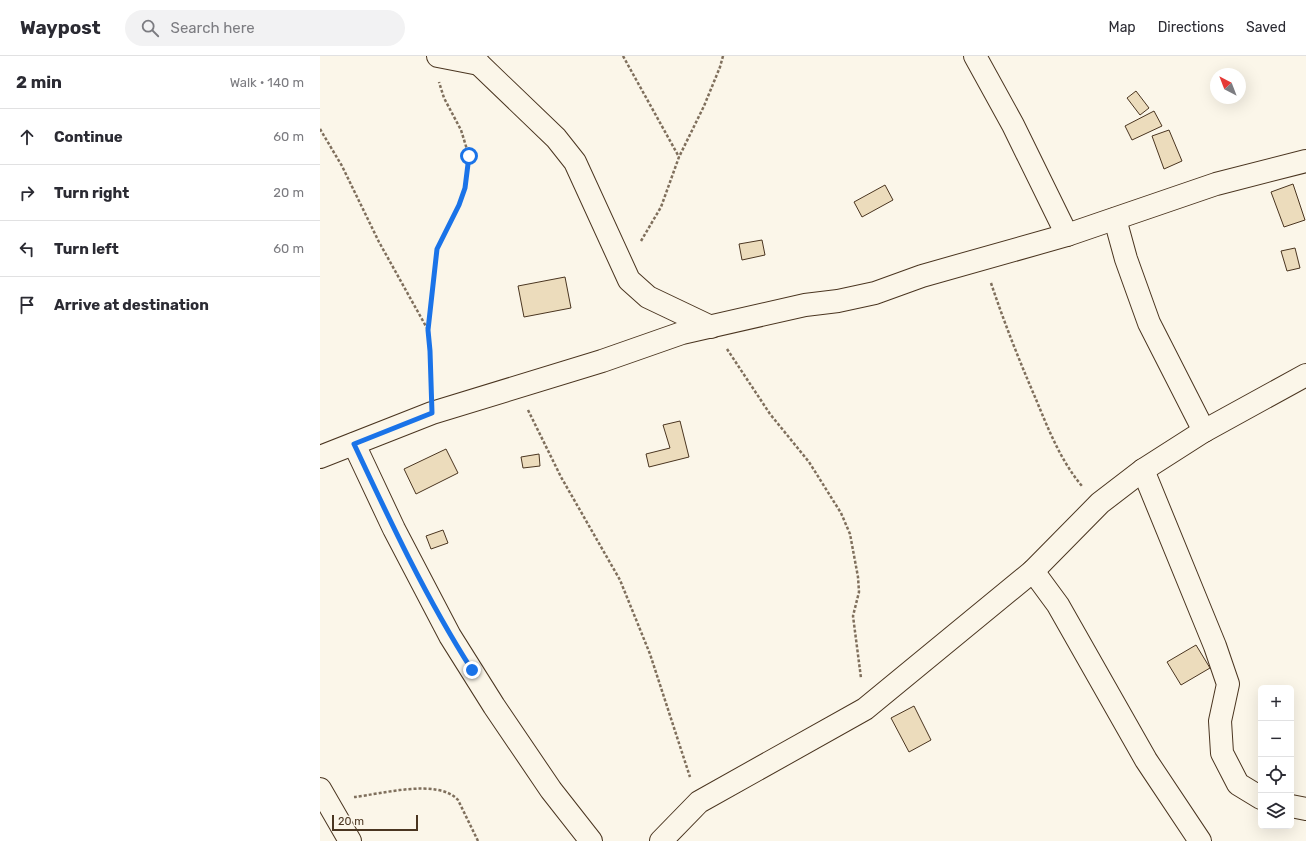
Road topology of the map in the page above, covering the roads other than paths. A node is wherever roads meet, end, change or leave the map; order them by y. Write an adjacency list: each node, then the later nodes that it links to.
1 (438, 56): 3 (street)
2 (975, 56): 6 (street)
3 (476, 60): 7 (street)
4 (1306, 161): 5 (street)
5 (1115, 219): 6 (street); 9 (street)
6 (1067, 235): 7 (street)
7 (712, 327): 10 (street)
8 (1306, 375): 9 (street)
9 (1204, 432): 12 (street)
10 (354, 444): 11 (street); 19 (street)
11 (320, 457)
12 (1144, 470): 13 (street); 15 (street)
13 (1033, 571): 20 (street); 21 (street)
14 (323, 795): 18 (street)
15 (1258, 796)
16 (1294, 807): 17 (street)
17 (1306, 809)
18 (342, 838)
19 (592, 841)
20 (661, 841)
21 (1200, 841)

